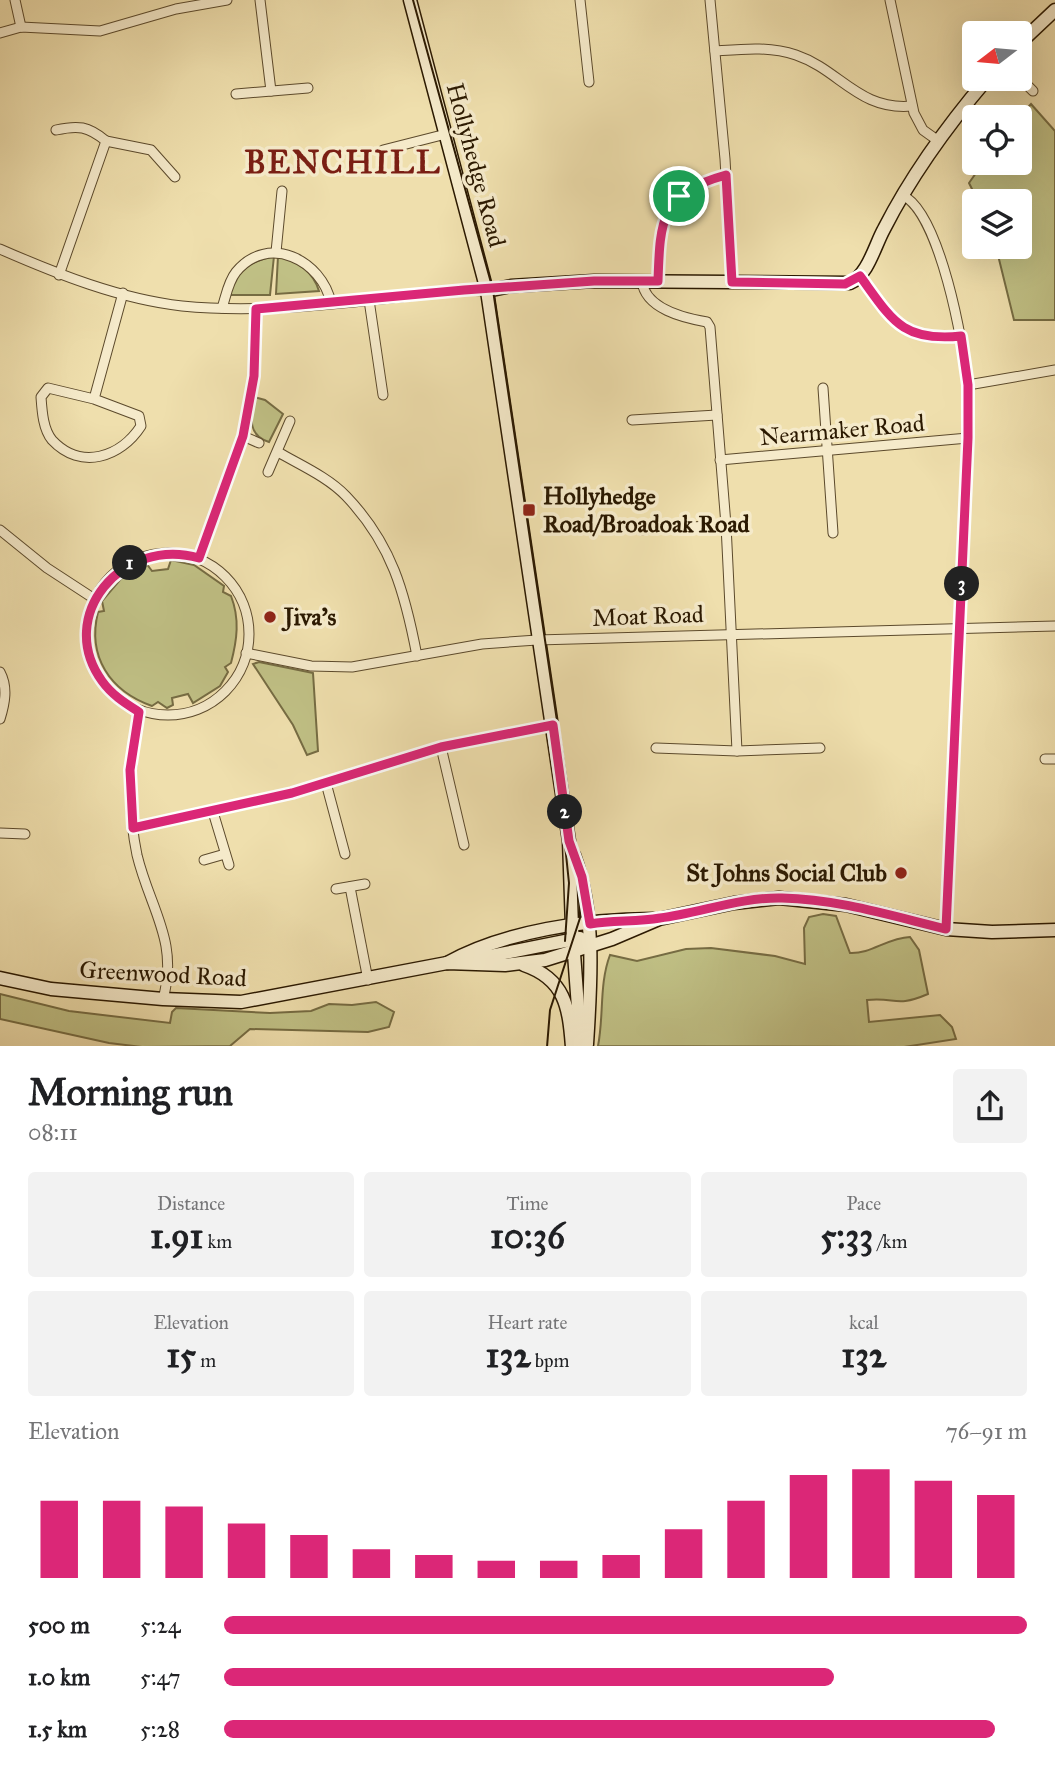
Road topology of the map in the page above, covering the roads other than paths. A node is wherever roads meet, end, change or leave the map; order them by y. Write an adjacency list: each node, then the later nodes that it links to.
1 (15, 0): 9 (street)
2 (228, 0): 9 (street)
3 (260, 0): 15 (street)
4 (410, 0): 20 (street, Hollyhedge Road)
5 (580, 0): 13 (street)
6 (710, 0): 12 (street)
7 (890, 0): 18 (street)
8 (1055, 9): 10 (street)
9 (21, 27): 11 (street)
10 (1032, 31)
11 (0, 33)
12 (715, 51): 18 (street); 24 (street)
13 (589, 82)
14 (308, 88): 15 (street)
15 (271, 91): 17 (street)
16 (977, 91): 21 (street)
17 (236, 94)
18 (912, 106): 21 (street)
19 (55, 130): 22 (street)
20 (446, 134): 23 (street); 35 (street, Hollyhedge Road)
21 (937, 140): 27 (street)
22 (106, 141): 25 (street); 30 (street)
23 (383, 150)
24 (726, 175): 33 (street); 34 (street)
25 (175, 177)
26 (282, 191): 29 (street)
27 (902, 195): 31 (street); 41 (street)
28 (0, 249): 30 (street)
29 (276, 252): 38 (street); 39 (street)
30 (60, 275): 36 (street)
31 (860, 276): 34 (street); 41 (street)
32 (642, 281): 33 (street); 35 (street); 47 (street)
33 (658, 281): 34 (street)
34 (732, 282)
35 (487, 291): 37 (street); 66 (street, Hollyhedge Road)
36 (123, 293): 39 (street); 46 (street)
37 (369, 300): 38 (street); 45 (street)
38 (331, 303): 40 (street)
39 (222, 308): 40 (street)
40 (256, 309): 50 (street)
41 (961, 336): 43 (street)
42 (1055, 370): 43 (street)
43 (968, 385): 51 (street)
44 (823, 388): 53 (street)
45 (383, 395)
46 (94, 399): 46 (street)
47 (717, 415): 48 (street); 55 (street)
48 (632, 420)
49 (290, 421): 54 (street)
50 (243, 436): 52 (street); 61 (street)
51 (968, 438): 53 (street, Nearmaker Road); 64 (street)
52 (259, 443)
53 (827, 450): 55 (street, Nearmaker Road); 60 (street)
54 (278, 452): 56 (street); 68 (street)
55 (720, 460): 57 (street)
56 (268, 472)
57 (726, 525): 59 (street); 65 (street)
58 (0, 530): 62 (street)
59 (640, 530)
60 (833, 533)
61 (199, 558): 62 (street); 67 (street)
62 (96, 600): 70 (street)
63 (1055, 626): 64 (street, Moat Road)
64 (960, 628): 65 (street, Moat Road); 95 (street)
65 (733, 632): 66 (street, Moat Road); 76 (street)
66 (541, 640): 68 (street, Moat Road); 72 (street, Hollyhedge Road)
67 (246, 653): 68 (street, Moat Road); 70 (street)
68 (417, 656)
69 (0, 672): 71 (street)
70 (139, 712): 81 (street)
71 (0, 719)
72 (553, 725): 73 (street); 84 (street, Hollyhedge Road)
73 (441, 747): 79 (street); 85 (street)
74 (656, 748): 76 (street)
75 (820, 748): 76 (street)
76 (737, 751)
77 (1045, 759): 78 (street)
78 (1055, 760)
79 (326, 783): 80 (street); 87 (street)
80 (214, 812): 81 (street); 86 (street)
81 (133, 828): 103 (street)
82 (0, 833): 83 (street)
83 (25, 834)
84 (569, 841): 94 (street, Hollyhedge Road); 97 (street, Hollyhedge Road)
85 (464, 845)
86 (225, 854): 88 (street); 89 (street)
87 (345, 854)
88 (204, 860)
89 (229, 865)
90 (365, 884): 91 (street)
91 (350, 887): 92 (street); 102 (street)
92 (336, 889)
93 (659, 919): 94 (street, Greenwood Road); 95 (street, Greenwood Road); 98 (street, Greenwood Road)
94 (590, 924): 97 (street, Greenwood Road); 98 (street, Hollyhedge Road)
95 (946, 929): 96 (street, Greenwood Road)
96 (1055, 930)
97 (573, 939): 98 (street, Greenwood Road); 99 (street); 100 (street, Greenwood Road); 105 (street, Hollyhedge Road)
98 (590, 946): 106 (street, Hollyhedge Road)
99 (447, 963): 100 (street, Greenwood Road); 102 (street, Greenwood Road)
100 (521, 964): 104 (street)
101 (0, 978): 103 (street, Greenwood Road)
102 (368, 980): 103 (street, Greenwood Road)
103 (163, 999)
104 (572, 1046)
105 (582, 1046)
106 (587, 1046)

